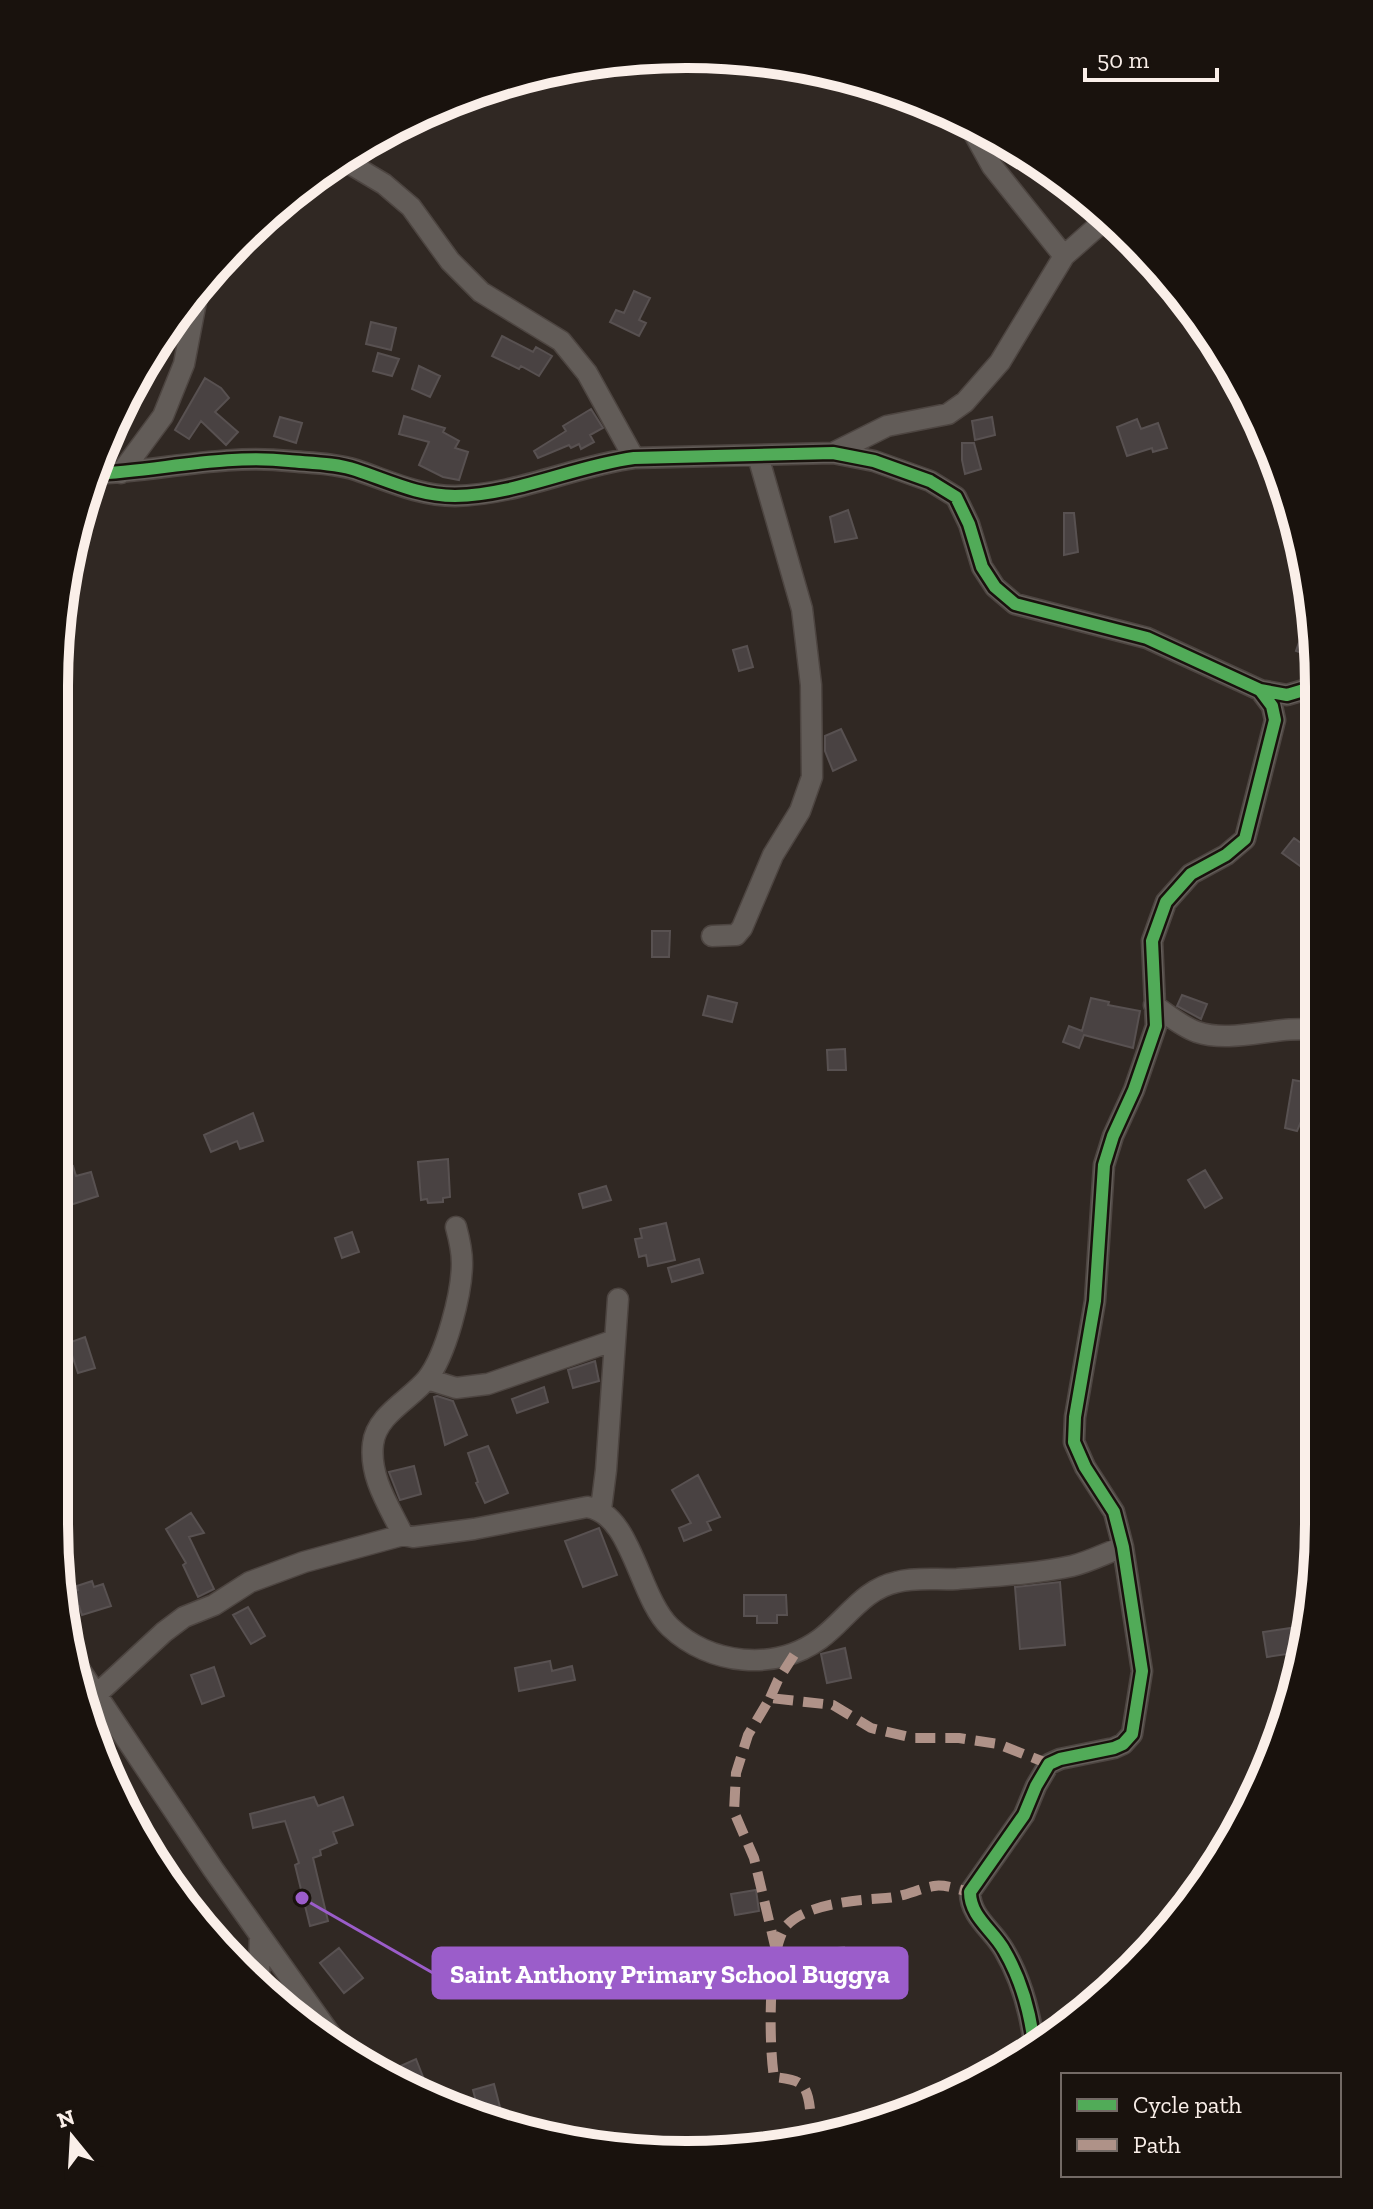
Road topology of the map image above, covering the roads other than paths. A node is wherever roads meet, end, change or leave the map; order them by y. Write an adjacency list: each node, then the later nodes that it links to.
1 (979, 142): 4 (street)
2 (353, 166): 8 (street)
3 (1099, 225): 4 (street)
4 (1064, 256): 6 (street)
5 (194, 313): 9 (street)
6 (833, 453): 7 (street); 11 (street)
7 (758, 456): 8 (street); 13 (street)
8 (634, 458): 9 (street)
9 (121, 473): 10 (street)
10 (106, 474)
11 (1260, 690): 12 (street); 14 (street)
12 (1305, 690)
13 (712, 936)
14 (1154, 1005): 15 (street); 22 (street)
15 (1305, 1029)
16 (456, 1227): 19 (street)
17 (618, 1299): 18 (street)
18 (615, 1340): 19 (street); 20 (street)
19 (427, 1379): 21 (street)
20 (601, 1509): 21 (street); 22 (street)
21 (403, 1535): 24 (street)
22 (1123, 1547): 28 (street)
23 (90, 1685): 24 (street)
24 (96, 1695): 25 (street)
25 (260, 1935): 26 (street); 27 (street)
26 (259, 1970)
27 (321, 2021)
28 (1033, 2035)

